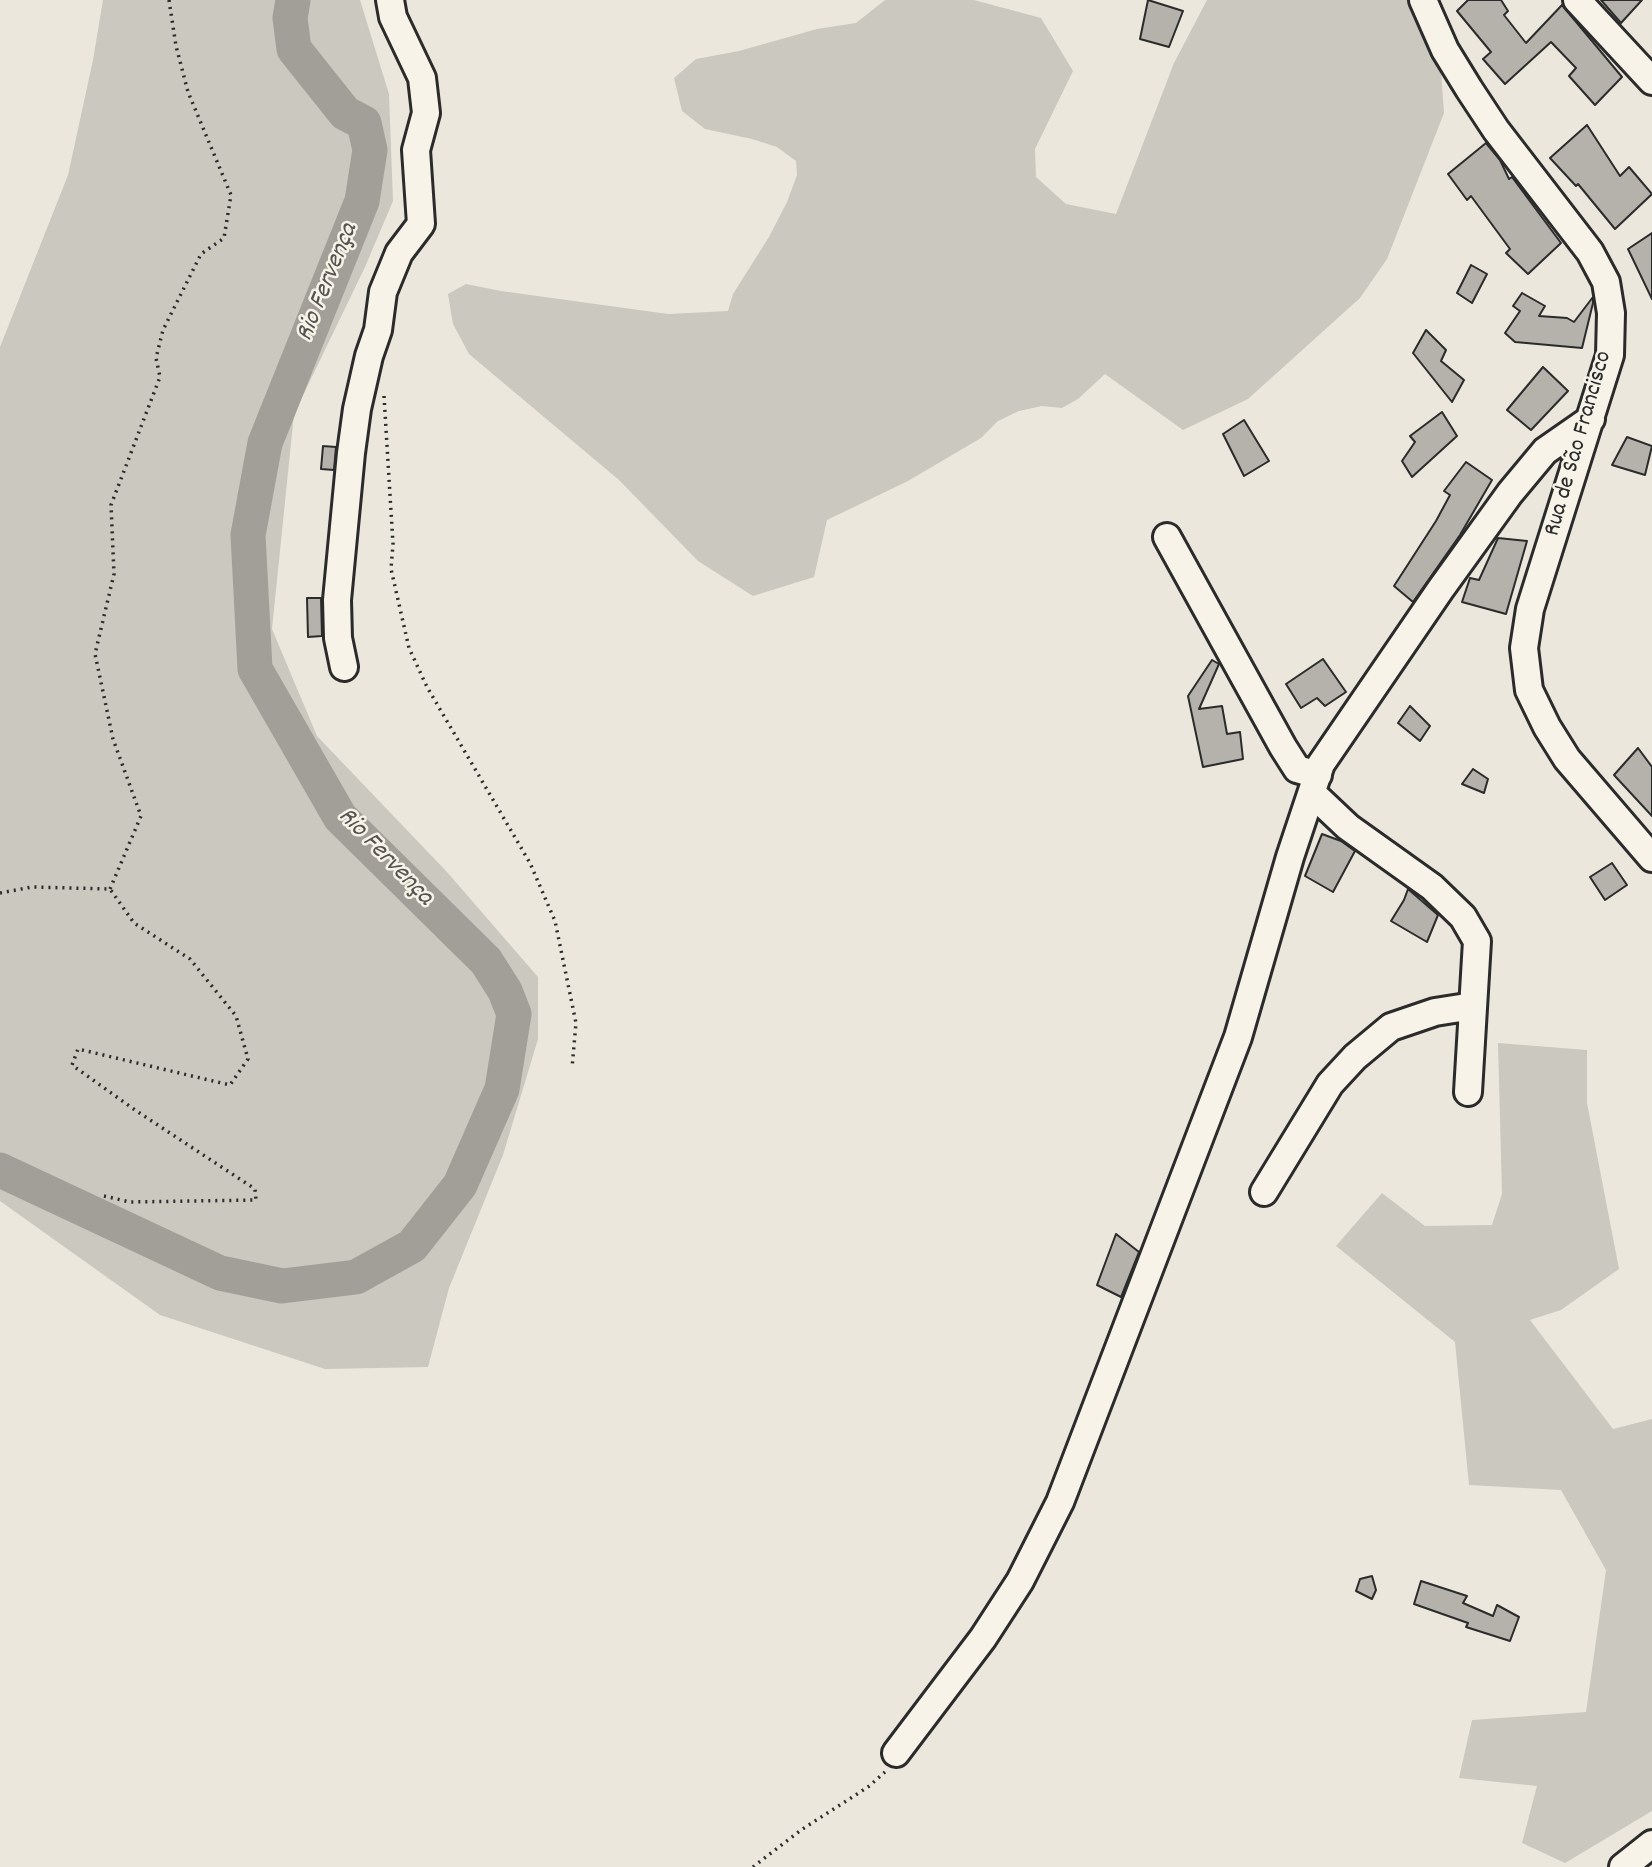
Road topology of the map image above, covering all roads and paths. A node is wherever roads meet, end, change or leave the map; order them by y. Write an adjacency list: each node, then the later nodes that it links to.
1 (169, 0): 12 (path)
2 (390, 0): 9 (street)
3 (1423, 0): 7 (street, Rua de São Francisco)
4 (1577, 0): 5 (street)
5 (1652, 80)
6 (383, 386): 15 (path)
7 (1591, 419): 10 (street); 11 (street, Rua de São Francisco)
8 (1167, 537): 10 (street)
9 (344, 667)
10 (1315, 784): 14 (street); 19 (street)
11 (1652, 858)
12 (110, 888): 13 (path); 18 (path)
13 (0, 893)
14 (1473, 1006): 16 (street); 17 (street)
15 (572, 1068)
16 (1468, 1092)
17 (1264, 1192)
18 (104, 1195)
19 (897, 1753): 21 (path)
20 (1652, 1844): 22 (street)
21 (753, 1867)
22 (1623, 1867)

